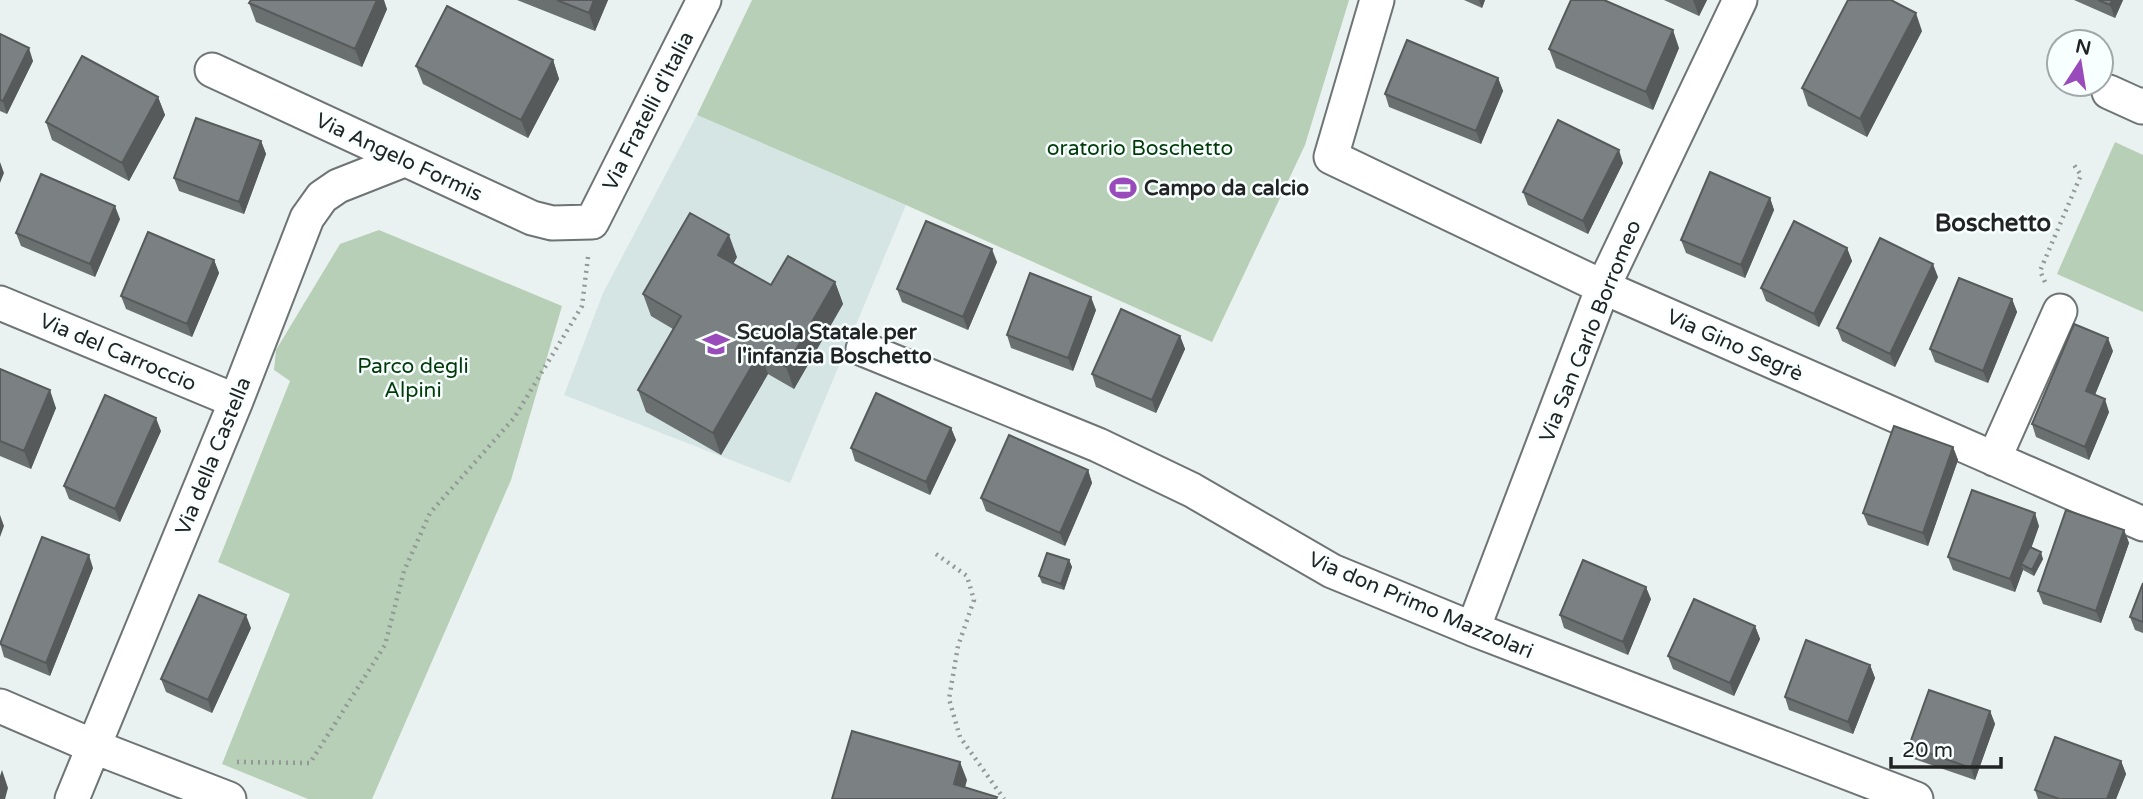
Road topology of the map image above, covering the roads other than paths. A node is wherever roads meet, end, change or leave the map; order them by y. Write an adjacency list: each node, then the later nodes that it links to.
1 (704, 0): 8 (street, Via Fratelli d'Italia)
2 (1377, 0): 9 (street, Via Gino Segrè)
3 (1740, 0): 9 (street, Via San Carlo Borromeo)
4 (212, 70): 7 (street, Via Angelo Formis)
5 (2115, 95): 6 (street)
6 (2143, 105)
7 (404, 160): 8 (street, Via Angelo Formis); 13 (street, Via della Castella)
8 (592, 222)
9 (1603, 287): 14 (street, Via Gino Segrè); 16 (street, Via San Carlo Borromeo)
10 (0, 303): 13 (street, Via del Carroccio)
11 (2060, 311): 14 (street)
12 (863, 349): 16 (street, Via don Primo Mazzolari)
13 (236, 401): 18 (street, Via della Castella)
14 (1994, 459): 15 (street, Via Gino Segrè)
15 (2143, 524)
16 (1472, 629): 19 (street, Via don Primo Mazzolari)
17 (0, 706): 18 (street)
18 (95, 747): 20 (street); 21 (street, Via della Castella)
19 (1850, 787): 22 (street, Via don Primo Mazzolari)
20 (222, 796)
21 (72, 799)
22 (1916, 799)

